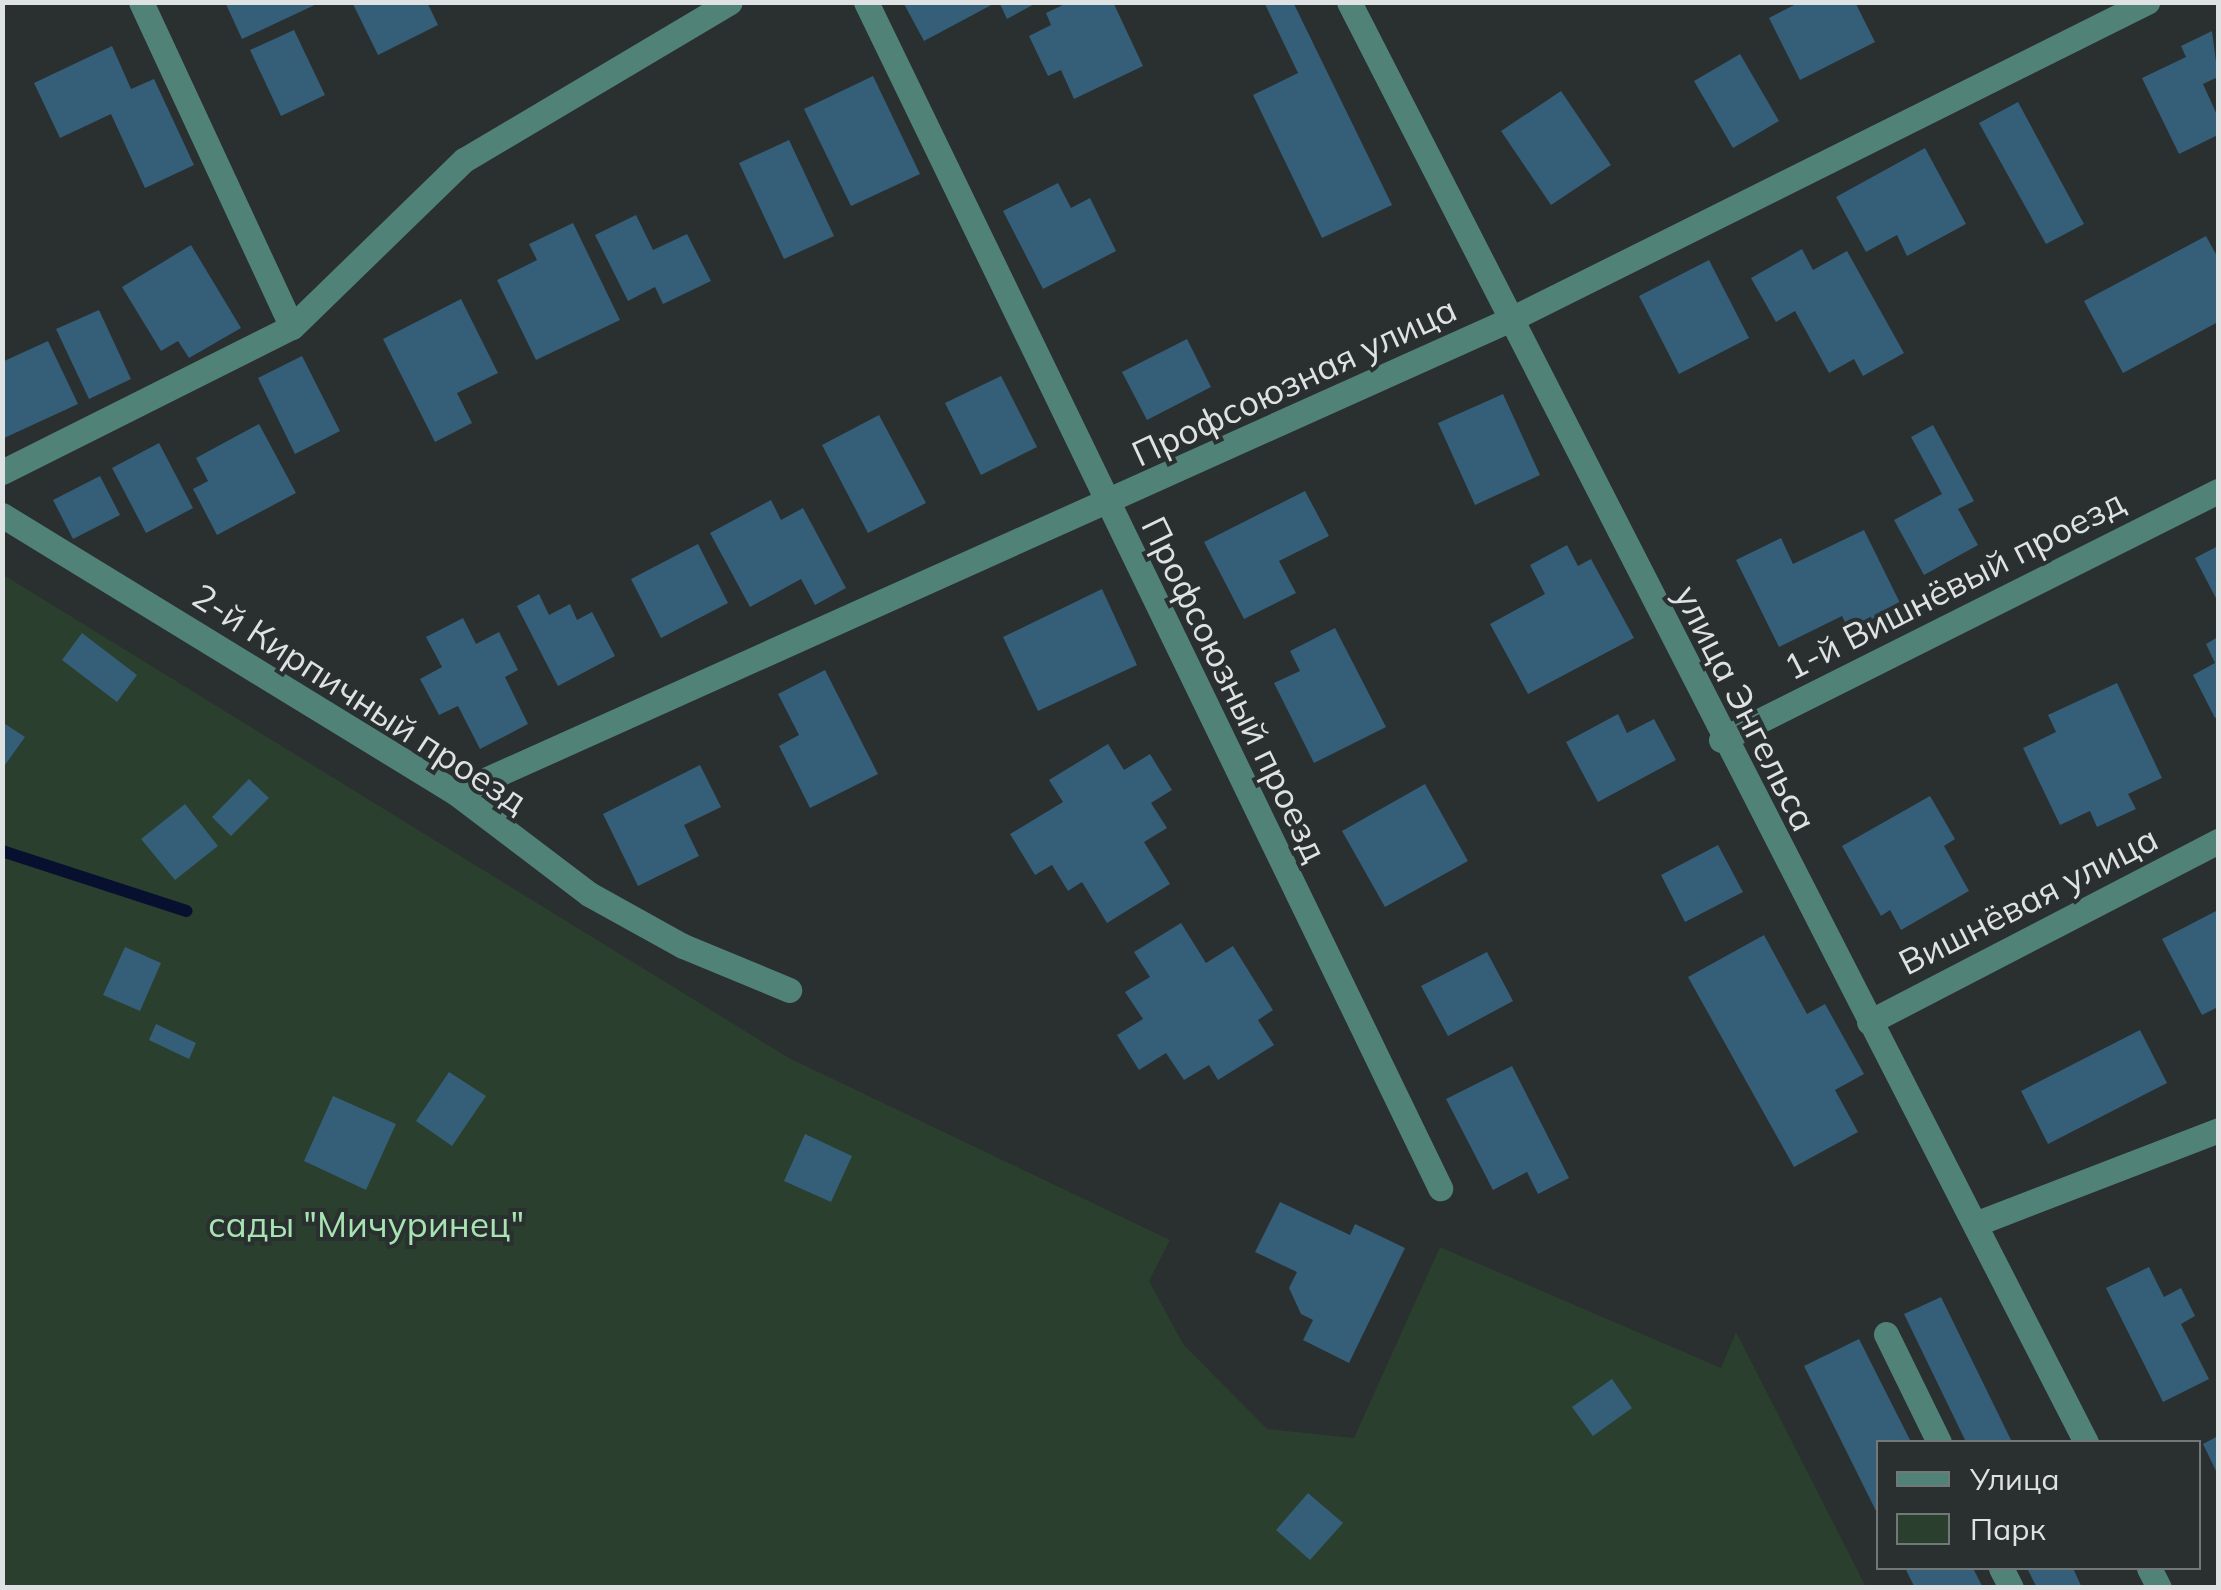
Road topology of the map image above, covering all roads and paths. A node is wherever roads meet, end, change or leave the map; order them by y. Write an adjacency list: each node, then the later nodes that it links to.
1 (141, 2): 7 (street)
2 (730, 2): 7 (street)
3 (866, 2): 10 (street, Профсоюзный проезд)
4 (1349, 2): 6 (street, улица Энгельса)
5 (2147, 2): 6 (street, Профсоюзная улица)
6 (1511, 319): 10 (street, Профсоюзная улица); 12 (street, улица Энгельса)
7 (292, 326): 8 (street)
8 (2, 472)
9 (2218, 492): 12 (street, 1-й Вишнёвый проезд)
10 (1107, 506): 13 (street, Профсоюзная улица); 18 (street, Профсоюзный проезд)
11 (2, 516): 13 (street, 2-й Кирпичный проезд)
12 (1721, 740): 16 (street, улица Энгельса)
13 (456, 793): 15 (street, 2-й Кирпичный проезд)
14 (2218, 841): 16 (street, Вишнёвая улица)
15 (788, 990)
16 (1869, 1022): 19 (street, улица Энгельса)
17 (2218, 1130): 19 (street)
18 (1440, 1188)
19 (1975, 1224): 22 (street, улица Энгельса)
20 (1886, 1334): 21 (street)
21 (1938, 1440)
22 (2085, 1440)

